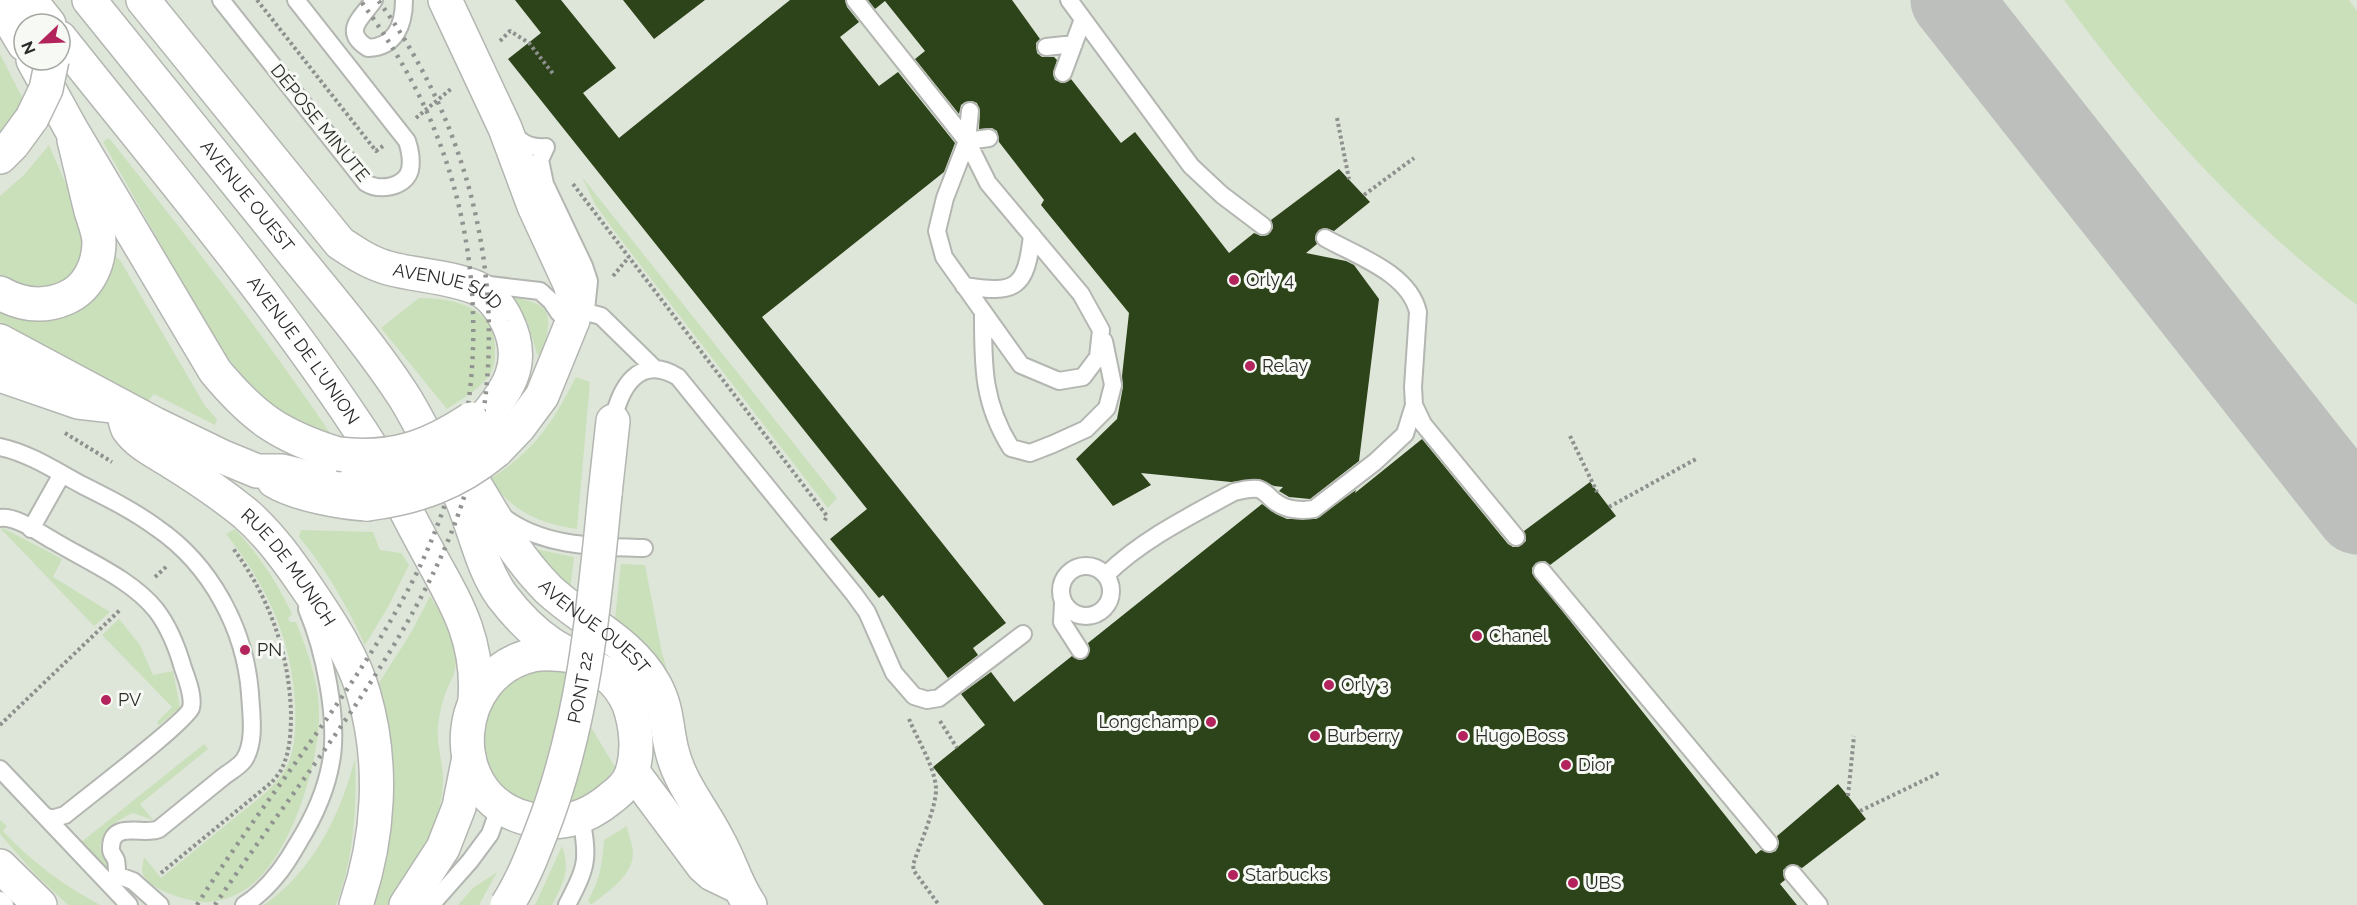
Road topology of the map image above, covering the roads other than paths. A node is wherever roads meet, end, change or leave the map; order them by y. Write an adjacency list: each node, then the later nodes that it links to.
1 (30, 0): 12 (main road)
2 (89, 0): 40 (main road, AVENUE OUEST)
3 (143, 0): 31 (main road, AVENUE SUD)
4 (221, 0): 5 (lane, DÉPOSE MINUTE)
5 (296, 0)
6 (374, 0): 7 (lane)
7 (404, 0)
8 (445, 0): 21 (main road, AVENUE SUD)
9 (855, 0): 26 (lane)
10 (1069, 0): 13 (lane)
11 (0, 4): 14 (main road)
12 (40, 12)
13 (1083, 19): 15 (lane); 28 (lane)
14 (12, 24)
15 (1074, 44): 16 (lane); 20 (lane)
16 (1046, 47)
17 (72, 53): 59 (main road, AVENUE DE L'UNION)
18 (40, 72): 24 (main road)
19 (50, 72): 27 (main road, bridge)
20 (1063, 73)
21 (490, 94): 23 (main road, AVENUE SUD); 34 (main road)
22 (970, 111): 26 (lane)
23 (505, 128): 34 (main road, AVENUE SUD); 34 (lane)
24 (71, 129): 33 (main road); 44 (main road, bridge)
25 (989, 138): 26 (lane)
26 (967, 141): 29 (lane); 32 (lane)
27 (0, 157)
28 (1263, 226)
29 (1032, 235): 32 (lane); 36 (lane)
30 (1325, 238): 41 (lane)
31 (457, 281): 34 (lane); 44 (main road, AVENUE SUD)
32 (964, 286): 35 (lane)
33 (0, 293)
34 (573, 310): 38 (lane); 44 (main road, AVENUE SUD)
35 (982, 312): 36 (lane); 36 (lane)
36 (1101, 330)
37 (0, 341): 42 (main road, AVENUE SUD)
38 (654, 368): 43 (lane); 56 (lane)
39 (0, 375): 42 (main road)
40 (402, 395): 47 (main road, AVENUE OUEST); 58 (main road, AVENUE OUEST)
41 (1414, 405): 50 (lane); 54 (lane)
42 (122, 407): 44 (main road, AVENUE SUD, bridge); 52 (main road, RUE DE MUNICH)
43 (613, 421): 79 (main road, PONT 22, bridge)
44 (482, 432)
45 (0, 447): 46 (lane)
46 (62, 474): 49 (lane); 74 (lane)
47 (486, 503): 51 (lane); 69 (main road, AVENUE OUEST)
48 (0, 518): 49 (lane)
49 (31, 529): 64 (lane)
50 (1516, 537)
51 (644, 548)
52 (281, 550): 75 (lane); 76 (main road, RUE DE MUNICH)
53 (1542, 571): 66 (lane)
54 (1106, 575): 55 (lane); 55 (lane)
55 (1064, 603): 57 (lane)
56 (1023, 634)
57 (1080, 650)
58 (573, 656): 59 (main road); 62 (main road)
59 (475, 700): 60 (main road)
60 (469, 757): 63 (main road); 77 (main road)
61 (0, 769): 64 (lane)
62 (633, 772): 65 (main road); 69 (main road, AVENUE OUEST)
63 (500, 806): 65 (main road); 78 (lane)
64 (45, 816): 73 (lane)
65 (581, 817): 80 (lane)
66 (1769, 843)
67 (0, 866): 72 (main road)
68 (1793, 874): 81 (lane)
69 (744, 896)
70 (0, 900): 71 (lane)
71 (5, 905)
72 (40, 905)
73 (129, 905)
74 (160, 905)
75 (244, 905)
76 (356, 905)
77 (406, 905)
78 (431, 905)
79 (507, 905)
80 (567, 905)
81 (1819, 905)

